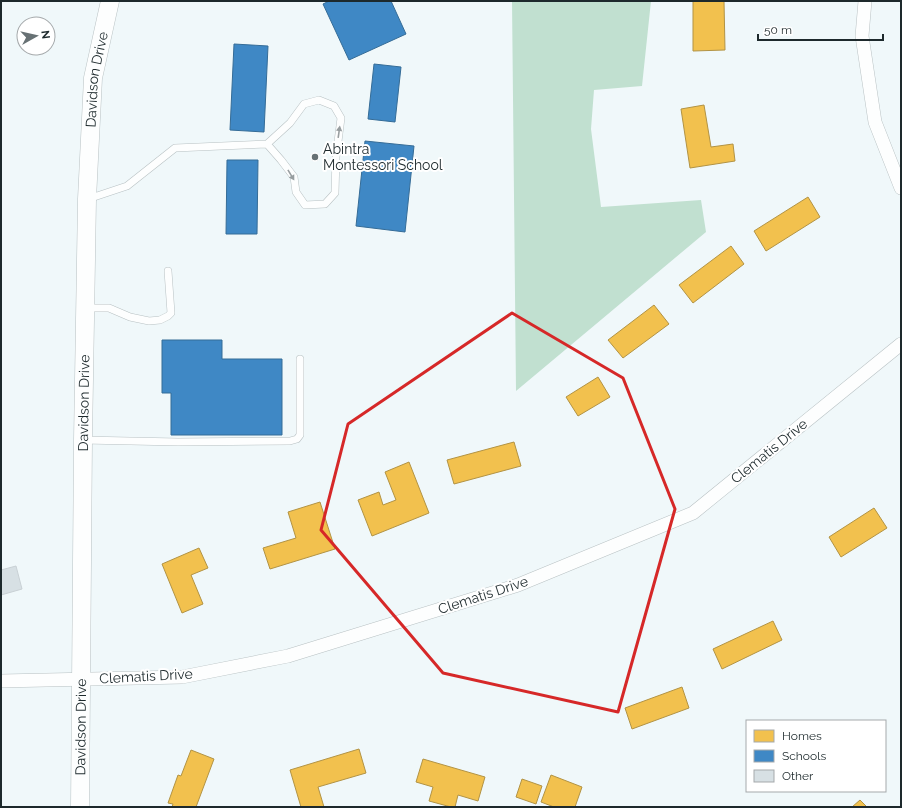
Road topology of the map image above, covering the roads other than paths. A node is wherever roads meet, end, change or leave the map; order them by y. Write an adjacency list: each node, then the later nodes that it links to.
1 (110, 1): 5 (street, Davidson Drive)
2 (865, 1): 4 (street)
3 (267, 144): 3 (lane, one-way to 3); 5 (lane)
4 (901, 188)
5 (87, 199): 7 (street, Davidson Drive)
6 (168, 271): 7 (lane)
7 (86, 308): 10 (street, Davidson Drive)
8 (901, 344): 11 (street, Clematis Drive)
9 (300, 359): 10 (lane)
10 (83, 440): 11 (street, Davidson Drive)
11 (80, 679): 12 (street, Clematis Drive); 13 (street, Davidson Drive)
12 (1, 681)
13 (80, 807)

